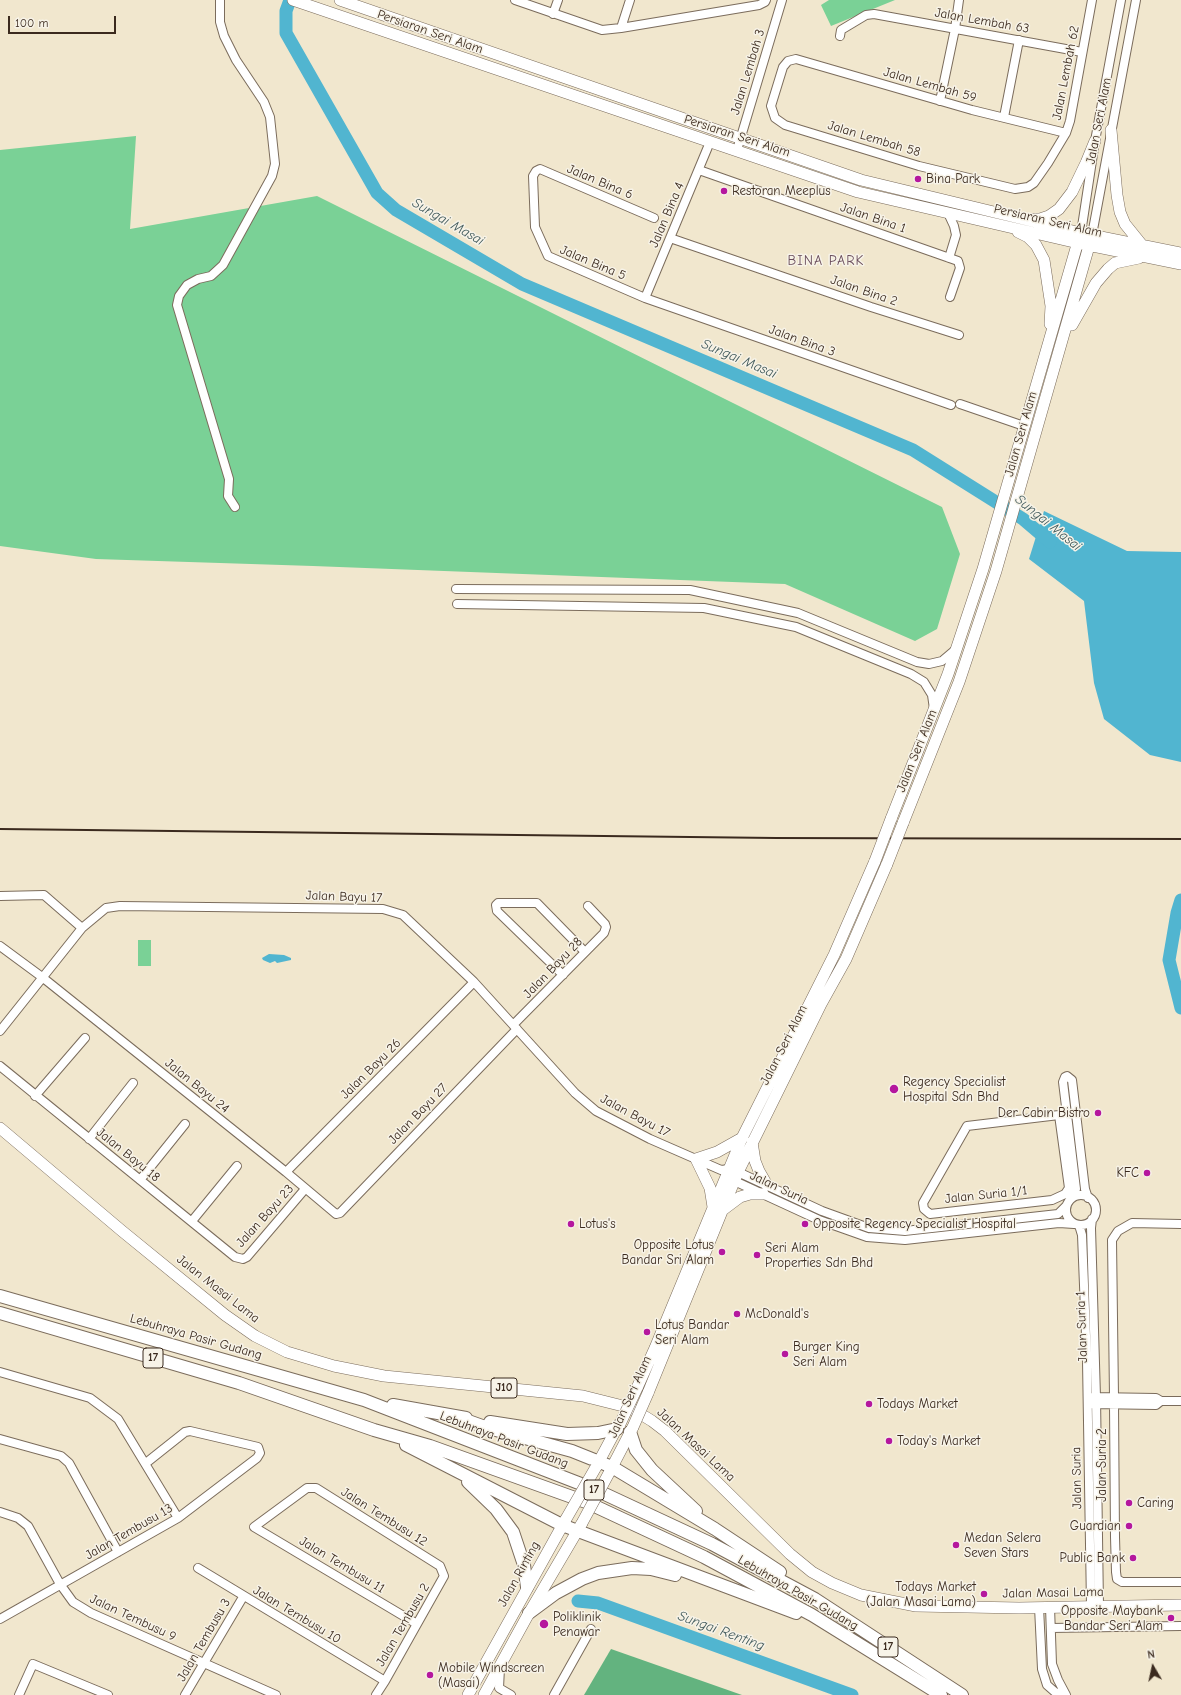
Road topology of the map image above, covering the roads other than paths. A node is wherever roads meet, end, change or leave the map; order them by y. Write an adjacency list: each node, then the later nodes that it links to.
1 (220, 0): 50 (street)
2 (293, 0): 26 (main road, Persiaran Seri Alam)
3 (340, 0): 24 (main road, Persiaran Seri Alam)
4 (515, 0): 13 (street)
5 (558, 0): 13 (street)
6 (630, 0): 14 (street)
7 (782, 0): 24 (street, Jalan Lembah 3)
8 (959, 0): 15 (street)
9 (1092, 0): 18 (street, Jalan Lembah 62)
10 (1121, 0): 25 (street, Jalan Seri Alam)
11 (1136, 0): 22 (street, Jalan Seri Alam)
12 (766, 1): 14 (street)
13 (554, 14): 14 (street)
14 (621, 28)
15 (955, 29): 16 (street, Jalan Lembah 63); 17 (street, Jalan Lembah 63); 20 (street)
16 (840, 36)
17 (1019, 40): 18 (street, Jalan Lembah 63); 21 (street)
18 (1082, 52): 23 (street, Jalan Lembah 62)
19 (788, 61): 20 (street, Jalan Lembah 59); 30 (street, Jalan Lembah 58)
20 (940, 101): 21 (street, Jalan Lembah 59)
21 (1004, 116): 23 (street, Jalan Lembah 59)
22 (1111, 130): 36 (street, Jalan Seri Alam); 37 (main road)
23 (1066, 133): 30 (street, Jalan Lembah 62)
24 (741, 139): 27 (street, Jalan Lembah 3); 33 (main road, Persiaran Seri Alam)
25 (1095, 141): 33 (main road); 35 (street, Jalan Seri Alam)
26 (710, 142): 27 (main road, Persiaran Seri Alam); 28 (street, Jalan Bina 4)
27 (737, 150): 31 (main road, Persiaran Seri Alam)
28 (699, 170): 34 (street, Jalan Bina 4); 40 (street, Jalan Bina 1)
29 (536, 171): 32 (street, Jalan Bina 6); 43 (street, Jalan Bina 5)
30 (1028, 187)
31 (948, 213): 33 (main road, Persiaran Seri Alam); 40 (street)
32 (654, 218)
33 (1010, 221): 35 (main road, Persiaran Seri Alam); 45 (main road)
34 (670, 238): 43 (street, Jalan Bina 4); 44 (street, Jalan Bina 2)
35 (1079, 238): 36 (main road, Persiaran Seri Alam); 45 (main road, Jalan Seri Alam)
36 (1091, 240): 37 (main road, Persiaran Seri Alam); 39 (main road, Persiaran Seri Alam); 46 (main road, Jalan Seri Alam)
37 (1142, 245): 38 (main road, Persiaran Seri Alam)
38 (1181, 253)
39 (1145, 257): 41 (main road, Persiaran Seri Alam); 46 (main road)
40 (949, 258): 42 (street)
41 (1181, 264)
42 (950, 297)
43 (645, 298): 48 (street, Jalan Bina 3)
44 (959, 335)
45 (1048, 349): 49 (main road, Jalan Seri Alam)
46 (1060, 351): 74 (main road, Jalan Seri Alam, bridge)
47 (960, 404): 49 (street)
48 (951, 405)
49 (1024, 426): 53 (main road, Jalan Seri Alam)
50 (235, 507)
51 (456, 589): 53 (street)
52 (457, 604): 54 (street)
53 (957, 648): 54 (main road, Jalan Seri Alam)
54 (934, 710): 74 (main road, Jalan Seri Alam, bridge)
55 (0, 896): 57 (street)
56 (588, 906): 59 (street, Jalan Bayu 28)
57 (82, 928): 61 (street, Jalan Bayu 17); 62 (street, Jalan Bayu 17)
58 (0, 946): 61 (street, Jalan Bayu 24)
59 (585, 952): 60 (street, Jalan Bayu 28); 60 (street)
60 (563, 975): 64 (street, Jalan Bayu 28)
61 (42, 978): 63 (street, Jalan Bayu 17); 77 (street, Jalan Bayu 24)
62 (474, 982): 64 (street, Jalan Bayu 17); 77 (street, Jalan Bayu 26)
63 (1, 1027)
64 (515, 1027): 75 (street, Jalan Bayu 17); 87 (street, Jalan Bayu 27)
65 (85, 1038): 68 (street)
66 (0, 1066): 68 (street, Jalan Bayu 18)
67 (134, 1083): 73 (street)
68 (35, 1096): 73 (street, Jalan Bayu 18)
69 (1076, 1114): 70 (street); 70 (street); 83 (street)
70 (1063, 1115): 82 (street); 84 (street, Jalan Suria 1/1); 84 (street, Jalan Suria 1/1)
71 (185, 1124): 79 (street)
72 (0, 1128): 128 (main road, Jalan Masai Lama / J10)
73 (89, 1139): 79 (street, Jalan Bayu 18)
74 (747, 1140): 75 (main road); 78 (main road, Jalan Seri Alam); 80 (main road)
75 (696, 1159): 78 (street, Jalan Bayu 17); 86 (main road)
76 (237, 1166): 90 (street)
77 (286, 1172): 81 (street, Jalan Bayu 24)
78 (730, 1174): 80 (street, Jalan Suria); 86 (main road, Jalan Seri Alam)
79 (140, 1180): 90 (street, Jalan Bayu 18)
80 (765, 1189): 86 (main road); 88 (street, Jalan Suria); 91 (street, Jalan Suria)
81 (305, 1190): 87 (street, Jalan Bayu 24); 93 (street, Jalan Bayu 23)
82 (1072, 1198): 83 (street); 85 (street)
83 (1088, 1198): 89 (street)
84 (1030, 1202): 88 (street)
85 (1066, 1206): 88 (street, Jalan Suria); 91 (street)
86 (718, 1209): 102 (main road, Jalan Seri Alam, bridge); 104 (main road, Jalan Seri Alam, bridge)
87 (336, 1214)
88 (1007, 1219)
89 (1092, 1219): 91 (street); 98 (street, Jalan Suria 1)
90 (192, 1221): 93 (street, Jalan Bayu 18)
91 (1076, 1224): 98 (street, Jalan Suria 1)
92 (1181, 1224): 99 (street, Jalan Suria 2)
93 (243, 1259)
94 (0, 1296): 97 (highway, Lebuhraya Pasir Gudang / 17)
95 (0, 1313): 103 (highway, Lebuhraya Pasir Gudang / 17)
96 (0, 1372): 108 (street)
97 (364, 1400): 101 (highway); 125 (highway, Lebuhraya Pasir Gudang / 17)
98 (1092, 1401): 99 (street); 105 (street, Jalan Suria 1); 127 (street, Jalan Suria)
99 (1114, 1401): 100 (street); 120 (street, Jalan Suria 2)
100 (1181, 1401)
101 (458, 1417): 102 (highway); 109 (highway)
102 (618, 1426): 109 (main road, Jalan Seri Alam)
103 (374, 1430): 107 (highway); 135 (highway, Lebuhraya Pasir Gudang / 17)
104 (631, 1430): 110 (main road, Jalan Seri Alam); 116 (highway)
105 (1097, 1435): 127 (street, Jalan Suria)
106 (0, 1439): 117 (street)
107 (434, 1459): 113 (highway); 123 (highway)
108 (146, 1463): 112 (street); 112 (street, Jalan Tembusu 13)
109 (597, 1464): 110 (highway); 113 (main road, Jalan Rinting, bridge)
110 (611, 1470): 115 (main road, bridge); 116 (highway)
111 (0, 1512): 121 (street, Jalan Tembusu 9)
112 (178, 1518): 117 (street, Jalan Tembusu 13)
113 (564, 1522): 115 (highway); 123 (main road, Jalan Rinting)
114 (254, 1527): 118 (street, Jalan Tembusu 12); 131 (street, Jalan Tembusu 11)
115 (580, 1527): 122 (highway); 129 (main road)
116 (715, 1529): 125 (highway)
117 (118, 1552): 121 (street, Jalan Tembusu 13)
118 (440, 1566): 131 (street, Jalan Tembusu 2)
119 (198, 1568): 124 (street, Jalan Tembusu 10)
120 (1181, 1582)
121 (60, 1584): 130 (street, Jalan Tembusu 13); 136 (street, Jalan Tembusu 9)
122 (719, 1585): 129 (highway); 135 (highway)
123 (527, 1587): 144 (main road, Jalan Rinting)
124 (243, 1597): 136 (street, Jalan Tembusu 3); 138 (street, Jalan Tembusu 10)
125 (815, 1599): 149 (highway, Lebuhraya Pasir Gudang / 17)
126 (1181, 1605): 127 (main road, Jalan Masai Lama / J10)
127 (1095, 1606): 128 (main road, Jalan Masai Lama / J10)
128 (1045, 1607): 133 (street); 150 (street)
129 (529, 1614): 137 (main road)
130 (0, 1619)
131 (417, 1624): 138 (street, Jalan Tembusu 2)
132 (1181, 1626): 133 (street)
133 (1051, 1628): 150 (street)
134 (591, 1629): 147 (street)
135 (834, 1629): 148 (highway, Lebuhraya Pasir Gudang / 17)
136 (204, 1664): 141 (street, Jalan Tembusu 3); 142 (street, Jalan Tembusu 9)
137 (501, 1665): 145 (main road); 146 (street)
138 (385, 1680): 143 (street, Jalan Tembusu 2)
139 (19, 1695): 140 (street)
140 (108, 1695)
141 (185, 1695)
142 (276, 1695)
143 (376, 1695)
144 (468, 1695)
145 (484, 1695)
146 (511, 1695)
147 (554, 1695)
148 (941, 1695)
149 (962, 1695)
150 (1065, 1695)

